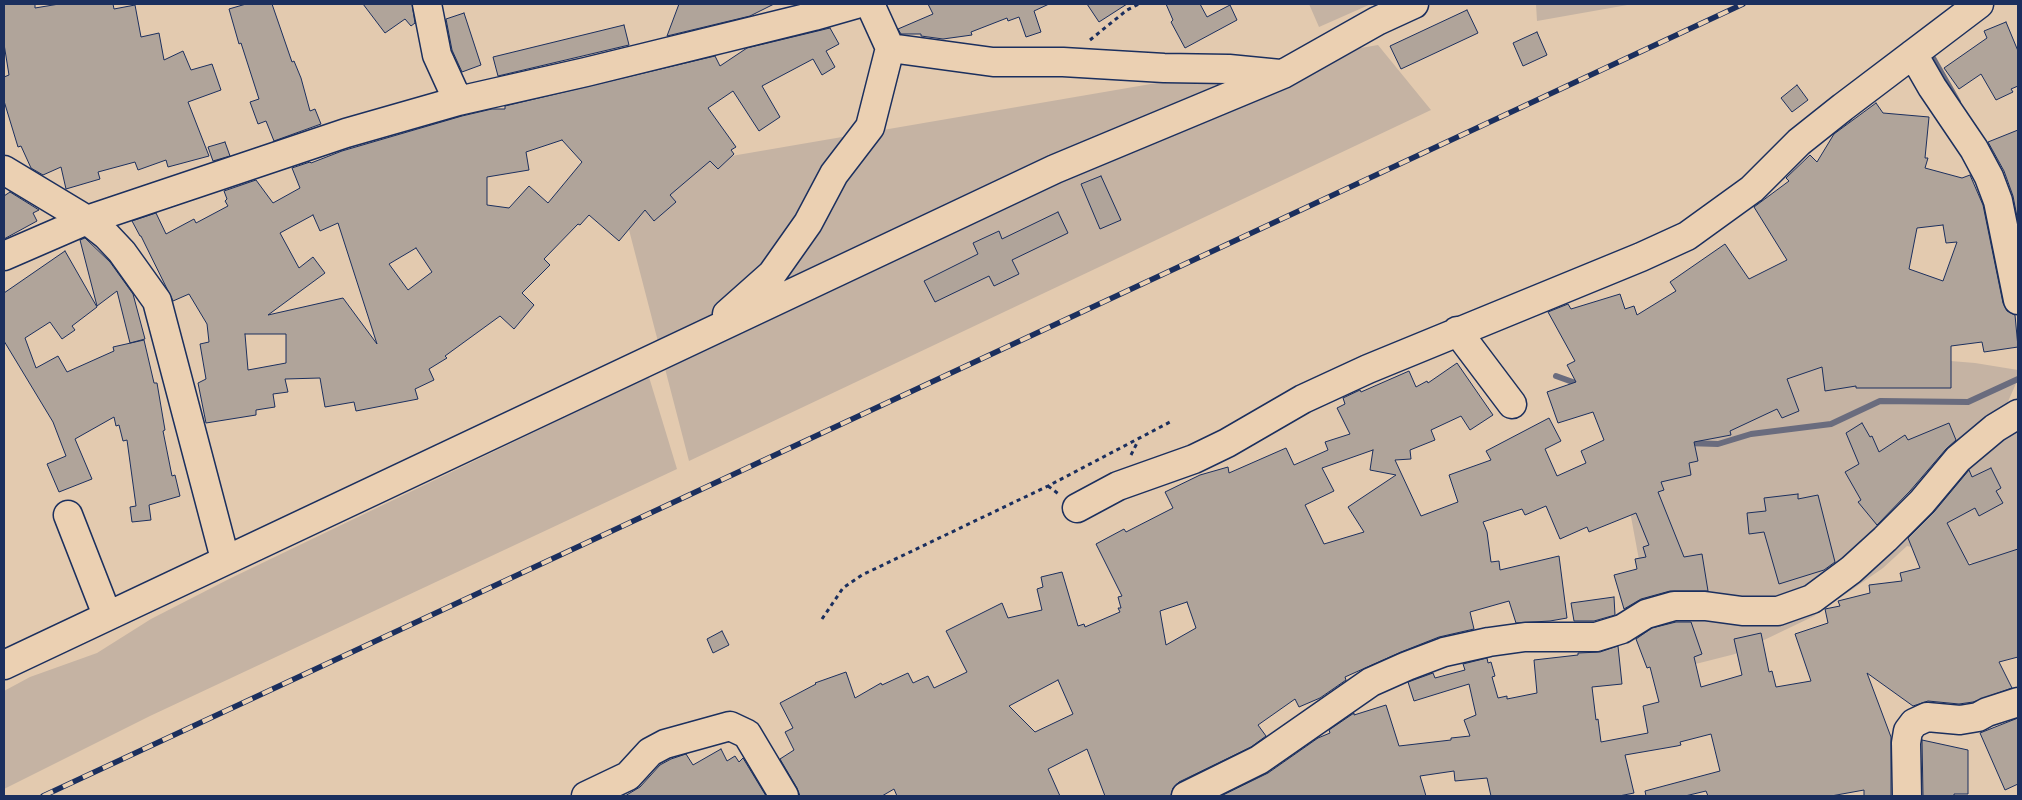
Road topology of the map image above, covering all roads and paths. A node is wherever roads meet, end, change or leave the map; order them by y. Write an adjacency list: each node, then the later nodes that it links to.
1 (427, 4): 11 (street)
2 (856, 4): 11 (street)
3 (870, 4): 7 (street)
4 (1139, 4): 9 (path)
5 (1414, 4): 10 (street)
6 (1979, 4): 8 (street)
7 (890, 48): 9 (street); 17 (street)
8 (1913, 54): 15 (street); 16 (street)
9 (1063, 62): 10 (street)
10 (1283, 74): 17 (street)
11 (458, 101): 13 (street)
12 (4, 170): 13 (street)
13 (87, 220): 14 (street); 23 (street)
14 (4, 256)
15 (2018, 300)
16 (1457, 331): 18 (street); 21 (street)
17 (703, 334): 23 (street)
18 (1512, 404)
19 (2018, 414): 30 (street)
20 (1170, 422): 25 (path)
21 (1077, 508)
22 (68, 515): 24 (street)
23 (226, 559): 24 (street)
24 (108, 615): 26 (street)
25 (822, 619)
26 (4, 665)
27 (2018, 702): 31 (street)
28 (586, 796): 29 (street)
29 (784, 796)
30 (1186, 796)
31 (1907, 796)

